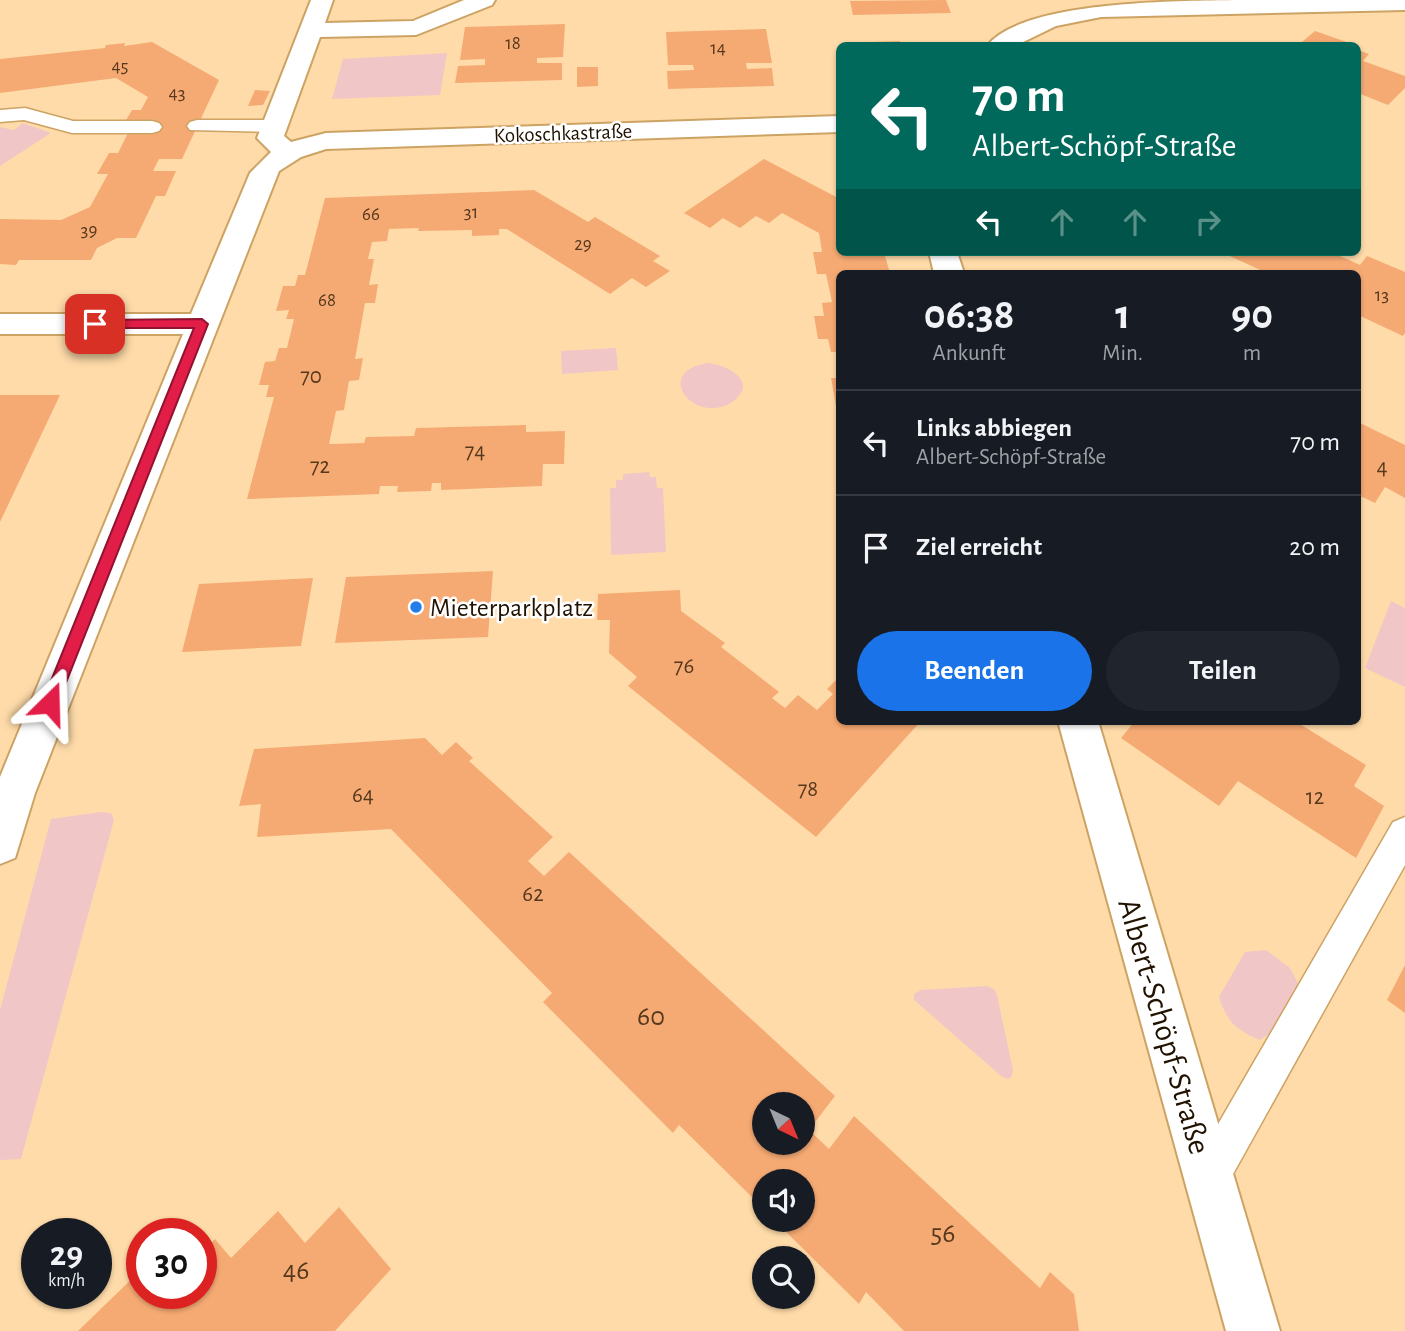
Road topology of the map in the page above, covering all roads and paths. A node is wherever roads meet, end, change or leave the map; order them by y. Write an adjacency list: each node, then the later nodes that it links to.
1 (322, 0): 4 (street)
2 (484, 0): 4 (street)
3 (1405, 3): 5 (street)
4 (312, 30): 10 (street)
5 (1005, 42)
6 (0, 116): 9 (lane)
7 (836, 124): 10 (street, Kokoschkastraße)
8 (197, 126): 10 (lane)
9 (152, 127)
10 (281, 139): 12 (street)
11 (0, 324): 12 (street)
12 (202, 324): 14 (street)
13 (1079, 725): 17 (street, Albert-Schöpf-Straße)
14 (7, 796): 16 (street)
15 (1405, 833): 17 (lane)
16 (0, 844)
17 (1209, 1178): 18 (street, Albert-Schöpf-Straße)
18 (1253, 1331)

